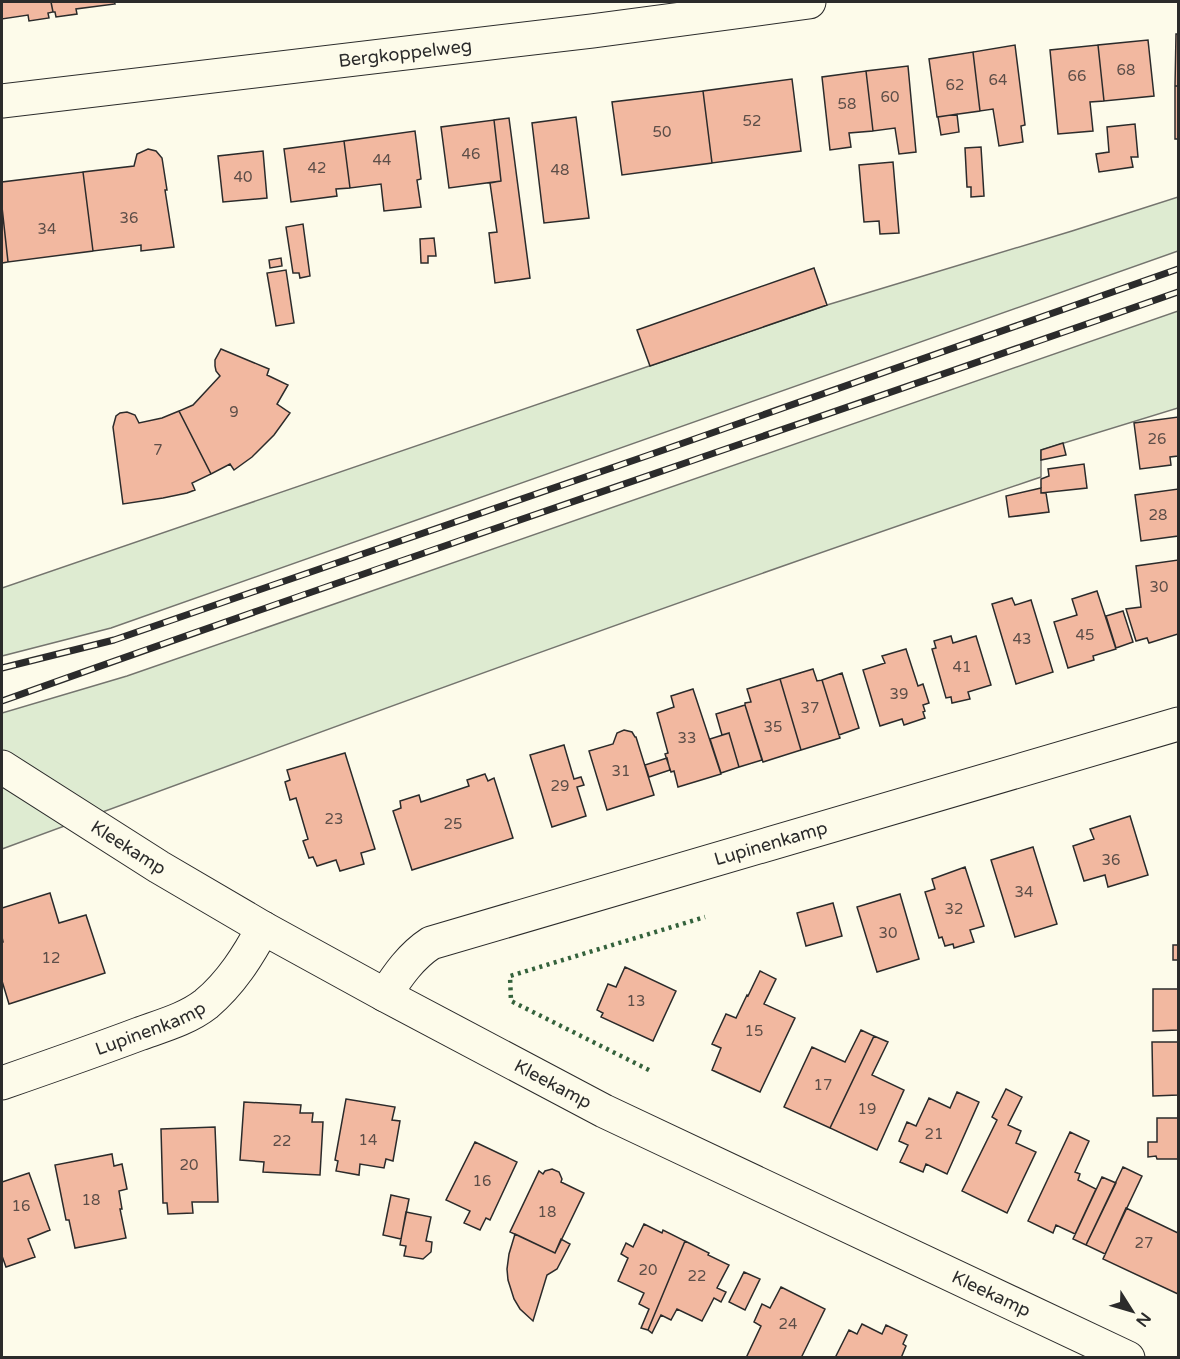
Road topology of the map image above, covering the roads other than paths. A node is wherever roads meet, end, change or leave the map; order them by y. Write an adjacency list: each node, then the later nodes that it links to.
1 (809, 2): 2 (street, Bergkoppelweg)
2 (2, 101)
3 (1179, 724): 6 (street, Lupinenkamp)
4 (2, 767): 5 (street, Kleekamp)
5 (264, 928): 6 (street, Kleekamp); 7 (street, Lupinenkamp)
6 (386, 995): 8 (street, Kleekamp)
7 (2, 1083)
8 (1128, 1358)

